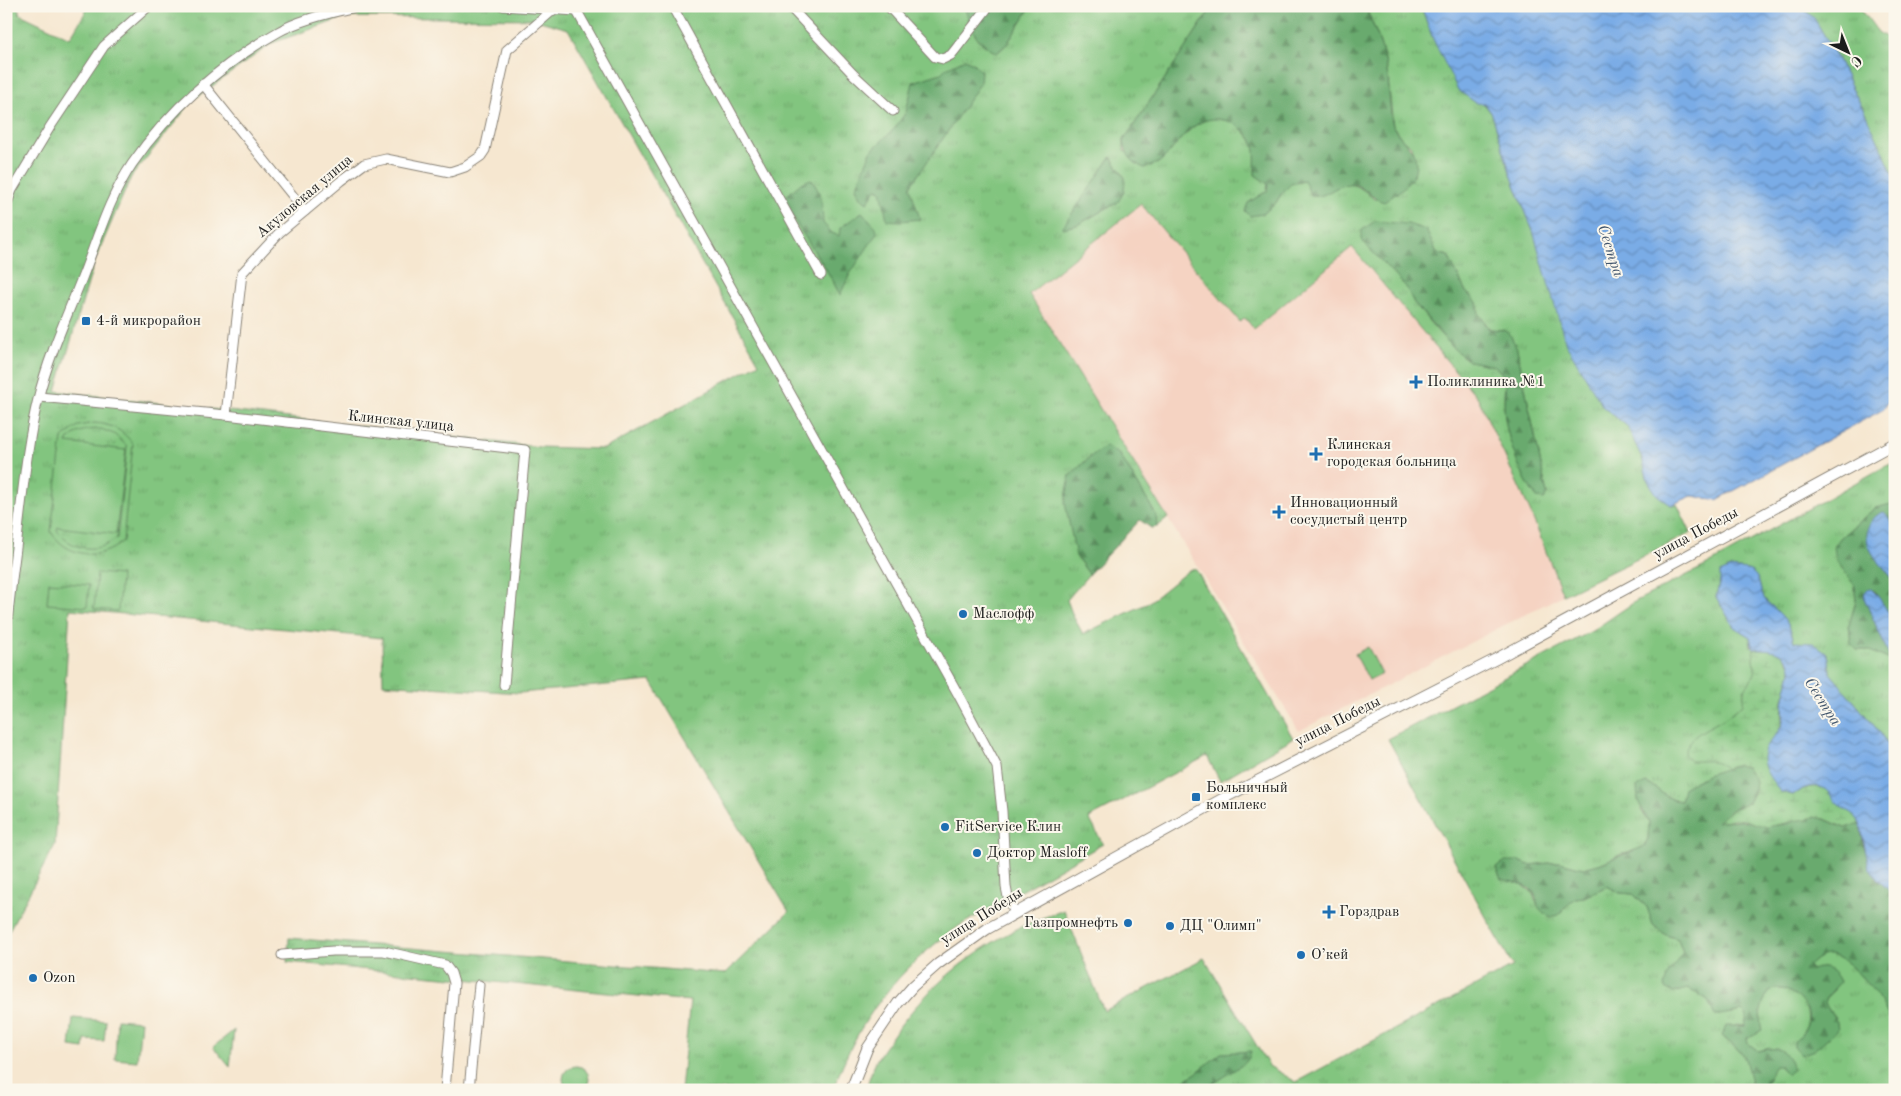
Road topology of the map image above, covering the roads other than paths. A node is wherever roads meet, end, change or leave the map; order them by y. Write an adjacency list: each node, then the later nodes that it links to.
1 (149, 6): 12 (street)
2 (360, 6): 10 (street)
3 (503, 6): 9 (street)
4 (672, 6): 14 (street)
5 (789, 6): 11 (street)
6 (888, 6): 7 (street)
7 (989, 6)
8 (575, 8): 9 (street); 20 (street)
9 (553, 10): 13 (street, Акуловская улица)
10 (202, 84): 13 (street); 15 (street)
11 (893, 111)
12 (6, 206)
13 (306, 211): 16 (street, Акуловская улица)
14 (821, 275)
15 (39, 396): 16 (street, Клинская улица); 18 (street)
16 (226, 415): 19 (street, Клинская улица)
17 (1895, 443): 20 (street, улица Победы)
18 (6, 635)
19 (504, 685)
20 (1015, 912): 25 (street, улица Победы)
21 (282, 955): 23 (street)
22 (479, 985): 24 (street)
23 (444, 1090)
24 (469, 1090)
25 (851, 1090)

